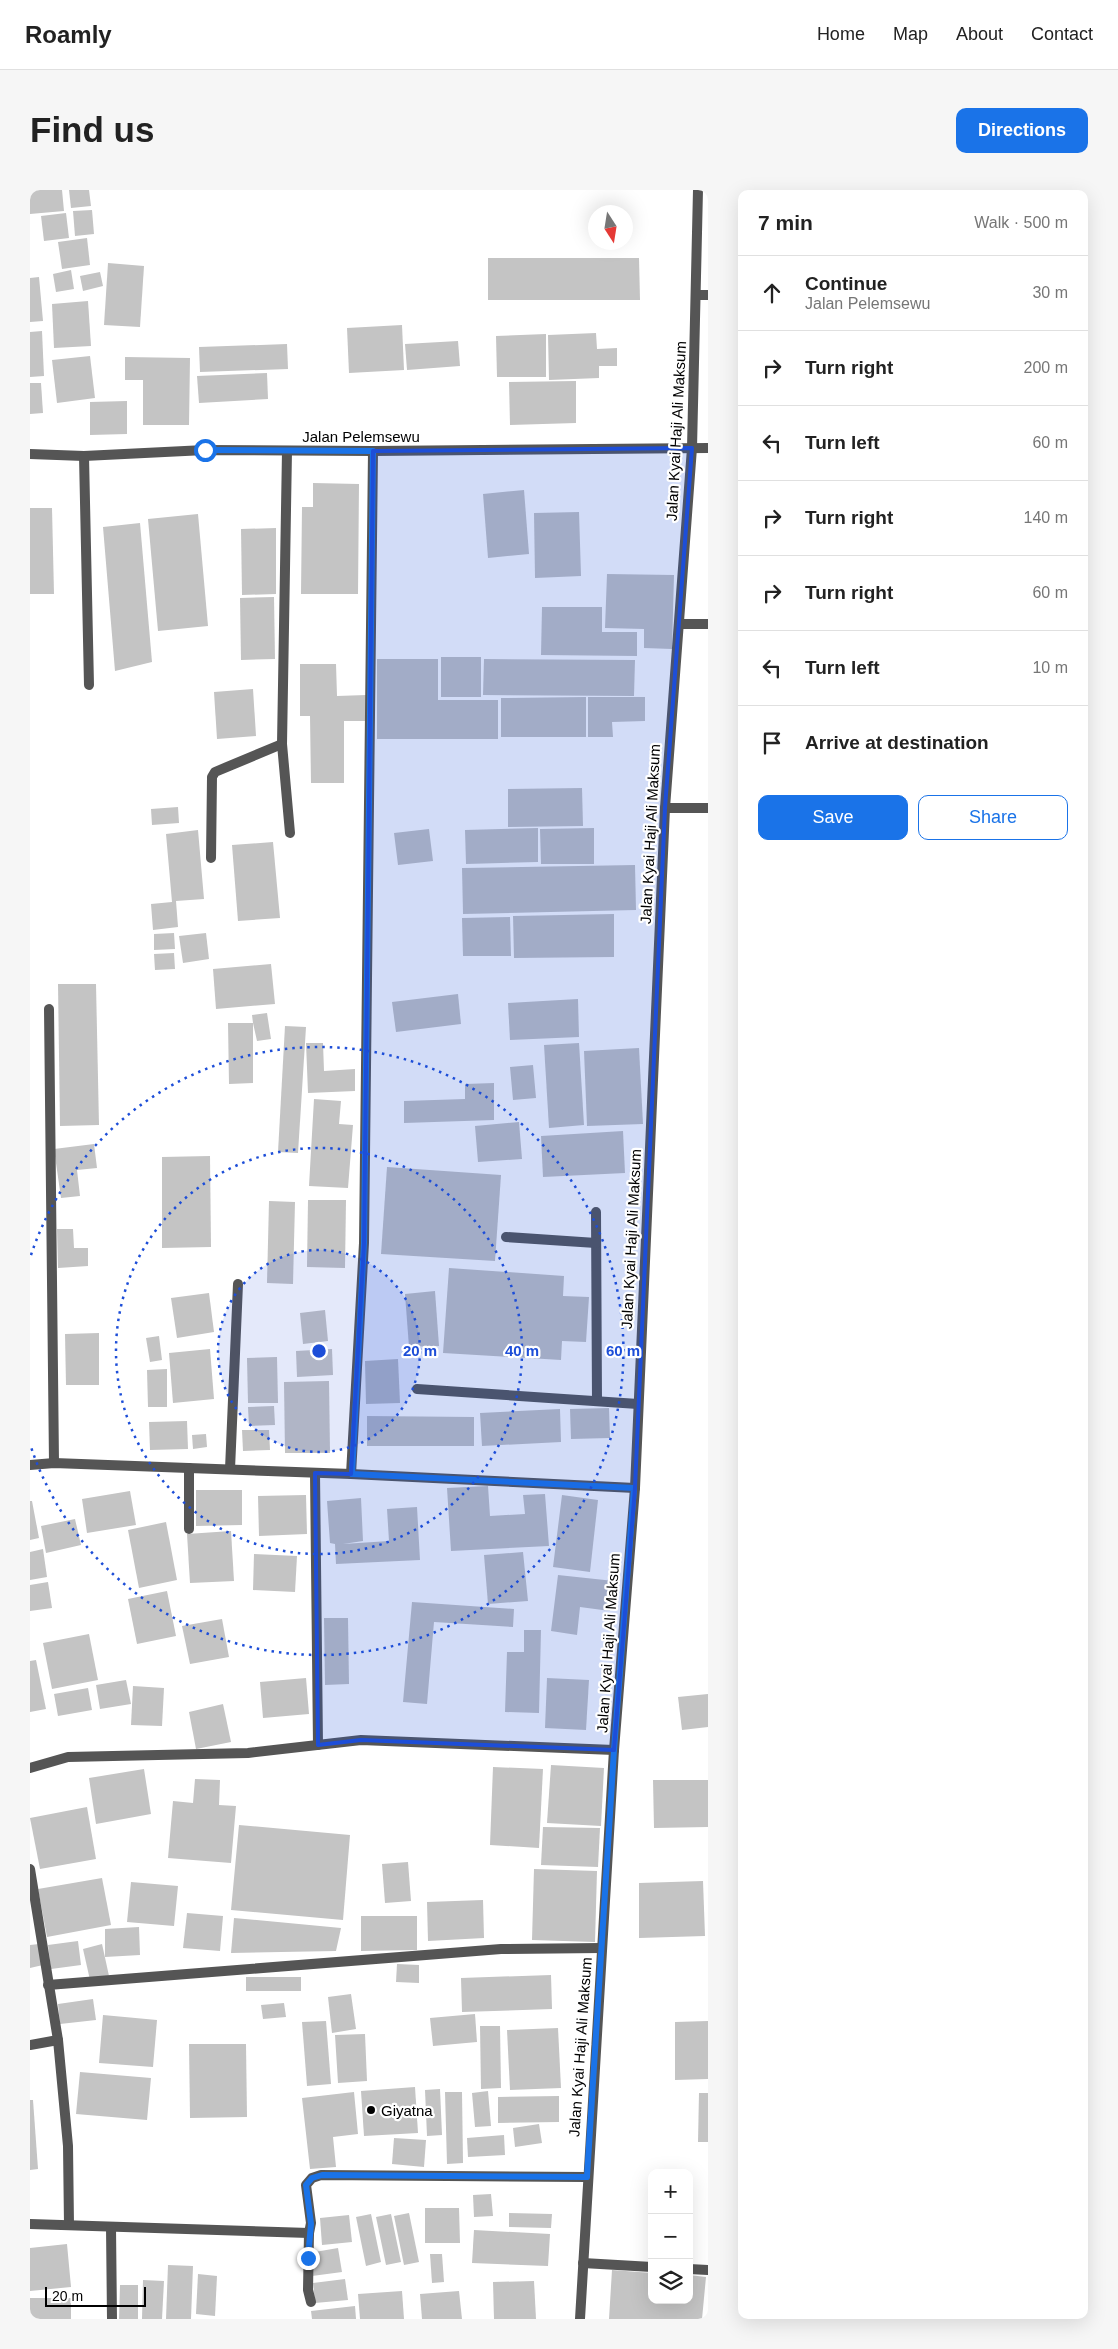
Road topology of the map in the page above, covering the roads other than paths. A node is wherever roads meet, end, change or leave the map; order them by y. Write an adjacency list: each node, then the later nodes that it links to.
1 (698, 190): 3 (street, Jalan Kyai Haji Ali Maksum)
2 (708, 295): 3 (street)
3 (697, 296): 4 (street, Jalan Kyai Haji Ali Maksum)
4 (692, 448): 5 (street, Jalan Pelemsewu); 7 (street, Jalan Pelemsewu); 10 (street, Jalan Kyai Haji Ali Maksum)
5 (708, 448)
6 (287, 451): 7 (street, Jalan Pelemsewu); 9 (street, Jalan Pelemsewu); 13 (street)
7 (373, 451): 31 (street)
8 (30, 454): 9 (street, Jalan Pelemsewu)
9 (84, 456): 12 (street)
10 (680, 624): 11 (street); 14 (street, Jalan Kyai Haji Ali Maksum)
11 (708, 624)
12 (89, 685)
13 (282, 744): 16 (street); 17 (street)
14 (666, 808): 15 (street); 25 (street, Jalan Kyai Haji Ali Maksum)
15 (708, 808)
16 (290, 832)
17 (212, 858)
18 (49, 1009): 26 (street)
19 (596, 1212): 21 (street)
20 (506, 1237): 21 (street)
21 (596, 1243): 24 (street)
22 (238, 1284): 29 (street)
23 (417, 1389): 24 (street)
24 (597, 1401): 25 (street)
25 (638, 1404): 32 (street, Jalan Kyai Haji Ali Maksum)
26 (54, 1463): 27 (street); 28 (street)
27 (30, 1465)
28 (189, 1468): 29 (street); 33 (street)
29 (230, 1470): 30 (street)
30 (315, 1473): 31 (street); 34 (street)
31 (352, 1474): 32 (street)
32 (634, 1488): 35 (street, Jalan Kyai Haji Ali Maksum)
33 (189, 1529)
34 (318, 1745): 35 (street); 36 (street)
35 (614, 1750): 38 (street, Jalan Kyai Haji Ali Maksum)
36 (30, 1768)
37 (30, 1869): 39 (street)
38 (601, 1948): 39 (street); 42 (street, Jalan Kyai Haji Ali Maksum)
39 (48, 1985): 40 (street)
40 (58, 2040): 41 (street); 44 (street)
41 (30, 2045)
42 (587, 2177): 46 (street); 47 (street, Jalan Kyai Haji Ali Maksum)
43 (30, 2224): 44 (street)
44 (68, 2224): 45 (street)
45 (111, 2227): 46 (street); 52 (street)
46 (309, 2232): 51 (street)
47 (583, 2263): 48 (street); 53 (street, Jalan Kyai Haji Ali Maksum)
48 (648, 2267)
49 (693, 2269): 50 (street)
50 (708, 2270)
51 (311, 2302)
52 (112, 2319)
53 (580, 2319)

